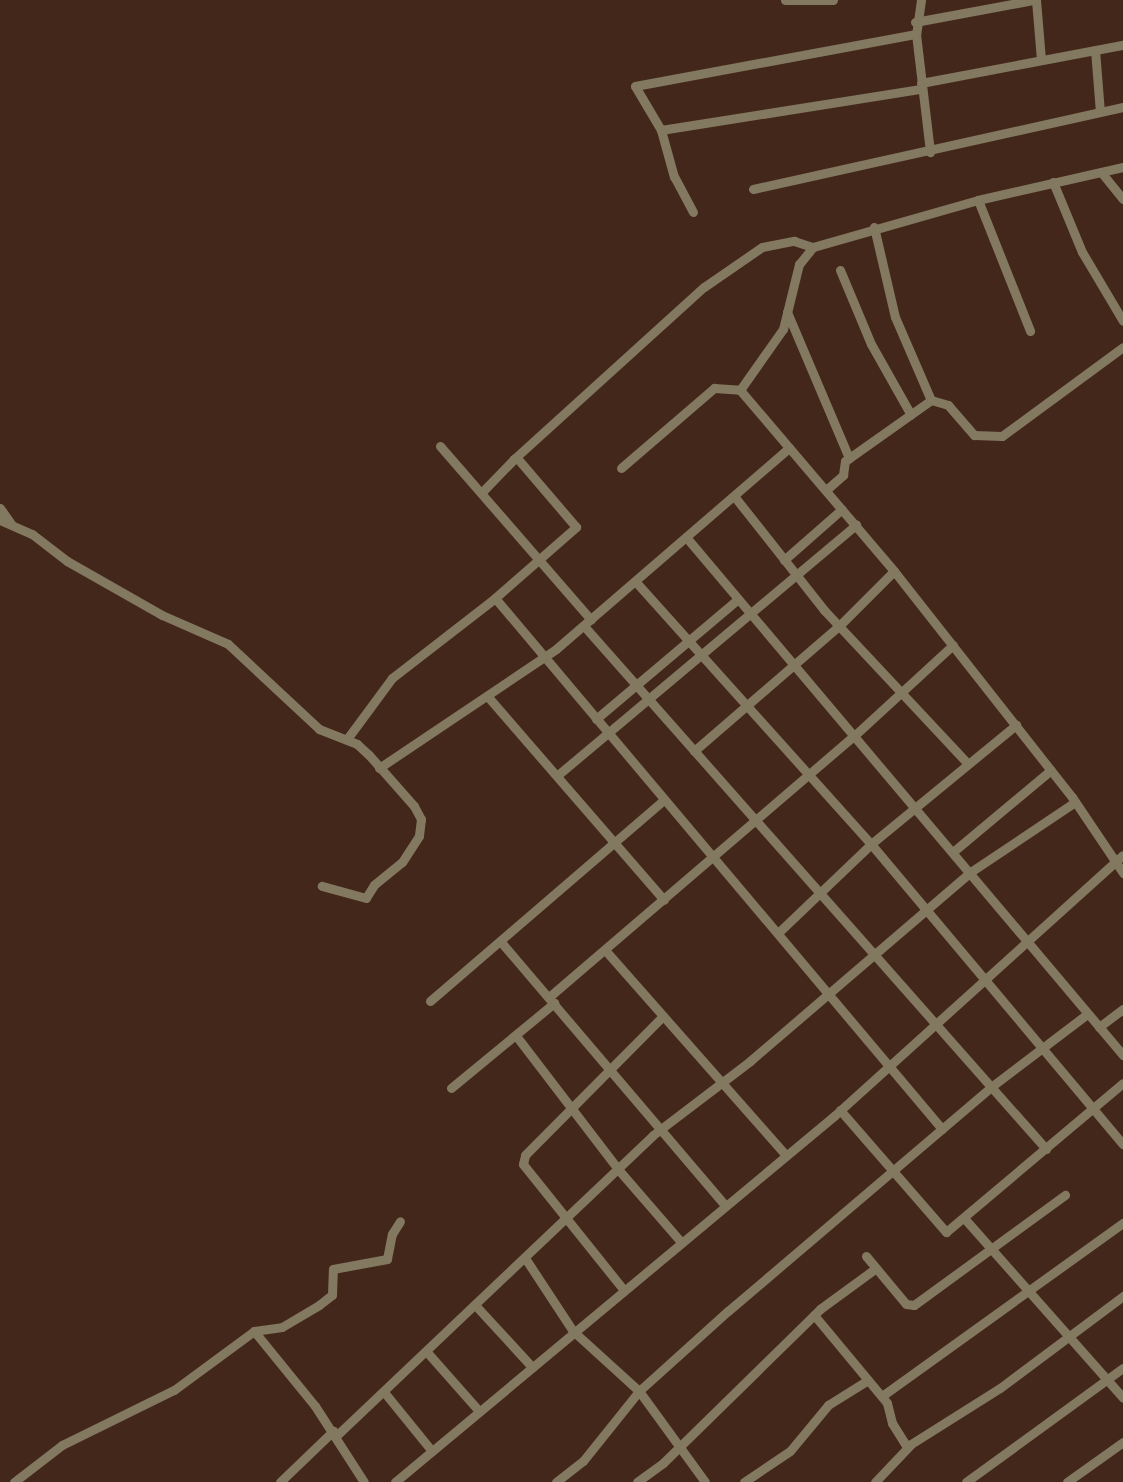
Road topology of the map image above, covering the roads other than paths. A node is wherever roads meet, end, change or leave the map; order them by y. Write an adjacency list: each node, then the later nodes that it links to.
1 (785, 0): 2 (street)
2 (833, 0)
3 (921, 0): 5 (street)
4 (1033, 0): 5 (street); 9 (street)
5 (915, 22): 6 (street)
6 (916, 34): 10 (street); 13 (street)
7 (1123, 46): 8 (street)
8 (1094, 50): 9 (street); 12 (street)
9 (1041, 59): 10 (street)
10 (921, 86): 13 (street); 14 (street)
11 (1123, 107): 12 (street)
12 (1100, 112): 14 (street)
13 (661, 130): 21 (street)
14 (930, 152): 18 (street)
15 (1123, 167): 16 (street)
16 (1101, 172): 17 (street); 19 (street)
17 (1053, 182): 20 (street); 26 (street)
18 (753, 189)
19 (1123, 199)
20 (978, 200): 22 (street); 27 (street)
21 (693, 212)
22 (874, 227): 23 (street); 30 (street)
23 (813, 247): 25 (street); 34 (street)
24 (840, 270): 31 (street)
25 (787, 313): 29 (street); 35 (street)
26 (1123, 321)
27 (1030, 331)
28 (1123, 347): 30 (street)
29 (740, 390): 33 (street); 36 (street)
30 (931, 400): 31 (street)
31 (911, 415): 35 (street)
32 (440, 446): 38 (street)
33 (789, 447): 37 (street); 39 (street)
34 (514, 458): 38 (street); 46 (street)
35 (849, 458): 37 (street)
36 (621, 468)
37 (826, 490): 41 (street)
38 (483, 491): 46 (street)
39 (734, 496): 45 (street); 47 (street)
40 (0, 508): 43 (street)
41 (842, 509): 44 (street); 47 (street)
42 (0, 520): 43 (street)
43 (11, 524): 70 (street)
44 (856, 525): 48 (street); 49 (street)
45 (686, 537): 50 (street); 52 (street)
46 (540, 557): 51 (street); 54 (street)
47 (784, 560): 49 (street)
48 (894, 571): 55 (street); 57 (street)
49 (796, 575): 53 (street); 55 (street)
50 (635, 581): 54 (street); 56 (street)
51 (495, 598): 59 (street); 70 (street)
52 (738, 599): 53 (street); 56 (street)
53 (750, 612): 58 (street); 60 (street)
54 (587, 623): 59 (street); 61 (street)
55 (840, 625): 60 (street); 62 (street)
56 (689, 641): 58 (street); 61 (street)
57 (953, 645): 62 (street); 67 (street)
58 (702, 655): 64 (street); 65 (street)
59 (546, 656): 63 (street); 66 (street)
60 (794, 665): 65 (street); 69 (street)
61 (636, 685): 64 (street); 66 (street)
62 (901, 692): 69 (street); 72 (street)
63 (489, 698): 73 (street); 75 (street)
64 (649, 701): 68 (street); 71 (street)
65 (747, 706): 71 (street); 76 (street)
66 (596, 719): 68 (street)
67 (1016, 725): 72 (street); 74 (street)
68 (608, 733): 75 (street); 77 (street)
69 (855, 735): 76 (street); 79 (street)
70 (347, 739): 73 (street)
71 (694, 751): 80 (street)
72 (967, 763): 79 (street)
73 (379, 768): 89 (street)
74 (1051, 770): 78 (street); 83 (street)
75 (559, 774): 81 (street)
76 (808, 774): 80 (street); 82 (street)
77 (664, 800): 81 (street); 85 (street)
78 (1075, 802): 86 (street); 87 (street)
79 (915, 807): 82 (street); 83 (street)
80 (755, 821): 85 (street); 90 (street)
81 (613, 841): 91 (street); 94 (street)
82 (871, 844): 90 (street); 92 (street)
83 (954, 851): 87 (street)
84 (1123, 855): 86 (street)
85 (714, 858): 91 (street); 93 (street)
86 (1116, 863): 88 (street); 95 (street)
87 (972, 871): 92 (street); 95 (street)
88 (1123, 873)
89 (322, 886)
90 (818, 892): 93 (street); 97 (street)
91 (664, 900): 96 (street)
92 (925, 910): 97 (street); 98 (street)
93 (779, 932): 99 (street)
94 (501, 942): 100 (street); 101 (street)
95 (1028, 943): 98 (street); 103 (street)
96 (605, 950): 100 (street); 104 (street)
97 (871, 955): 99 (street); 105 (street)
98 (986, 979): 105 (street); 108 (street)
99 (828, 993): 110 (street); 112 (street)
100 (552, 1000): 107 (street); 111 (street)
101 (430, 1001)
102 (1123, 1009): 106 (street)
103 (1087, 1014): 106 (street); 108 (street)
104 (663, 1016): 111 (street); 112 (street)
105 (935, 1025): 110 (street); 114 (street)
106 (1098, 1027): 109 (street)
107 (517, 1037): 115 (street); 116 (street)
108 (1043, 1048): 114 (street); 117 (street)
109 (1123, 1055)
110 (887, 1066): 118 (street); 119 (street)
111 (611, 1070): 116 (street); 120 (street)
112 (722, 1083): 120 (street); 123 (street)
113 (1123, 1083): 117 (street)
114 (991, 1087): 119 (street); 122 (street)
115 (451, 1088)
116 (573, 1108): 124 (street); 129 (street)
117 (1093, 1109): 121 (street); 122 (street)
118 (840, 1110): 123 (street); 125 (street)
119 (942, 1129): 125 (street)
120 (660, 1130): 124 (street); 127 (street)
121 (1123, 1144)
122 (1046, 1149): 128 (street)
123 (786, 1155): 127 (street)
124 (617, 1168): 129 (street); 132 (street)
125 (893, 1173): 128 (street); 150 (street)
126 (1065, 1195): 133 (street)
127 (725, 1205): 132 (street)
128 (964, 1219): 133 (street)
129 (565, 1220): 135 (street); 137 (street)
130 (400, 1221): 142 (street)
131 (1123, 1223): 138 (street)
132 (681, 1242): 137 (street)
133 (990, 1248): 136 (street); 138 (street)
134 (866, 1255): 136 (street)
135 (525, 1258): 140 (street); 143 (street)
136 (876, 1268): 141 (street)
137 (623, 1289): 143 (street)
138 (1028, 1291): 144 (street); 152 (street)
139 (1123, 1296): 144 (street)
140 (476, 1306): 145 (street); 146 (street)
141 (814, 1315): 148 (street); 157 (street)
142 (254, 1331): 155 (street); 161 (street)
143 (573, 1331): 146 (street); 150 (street)
144 (1070, 1335): 149 (street); 158 (street)
145 (426, 1351): 151 (street); 154 (street)
146 (531, 1367): 154 (street)
147 (1123, 1368): 149 (street)
148 (868, 1380): 152 (street); 167 (street)
149 (1107, 1380): 153 (street); 169 (street)
150 (639, 1391): 157 (street); 164 (street)
151 (384, 1392): 155 (street); 159 (street)
152 (882, 1396): 158 (street)
153 (1123, 1398)
154 (480, 1411): 159 (street)
155 (335, 1433): 160 (street); 162 (street)
156 (1123, 1443): 170 (street)
157 (680, 1446): 165 (street); 166 (street)
158 (907, 1447): 168 (street)
159 (432, 1451): 163 (street)
160 (287, 1480)
161 (14, 1482)
162 (365, 1482)
163 (395, 1482)
164 (556, 1482)
165 (637, 1482)
166 (705, 1482)
167 (744, 1482)
168 (875, 1482)
169 (967, 1482)
170 (1067, 1482)

